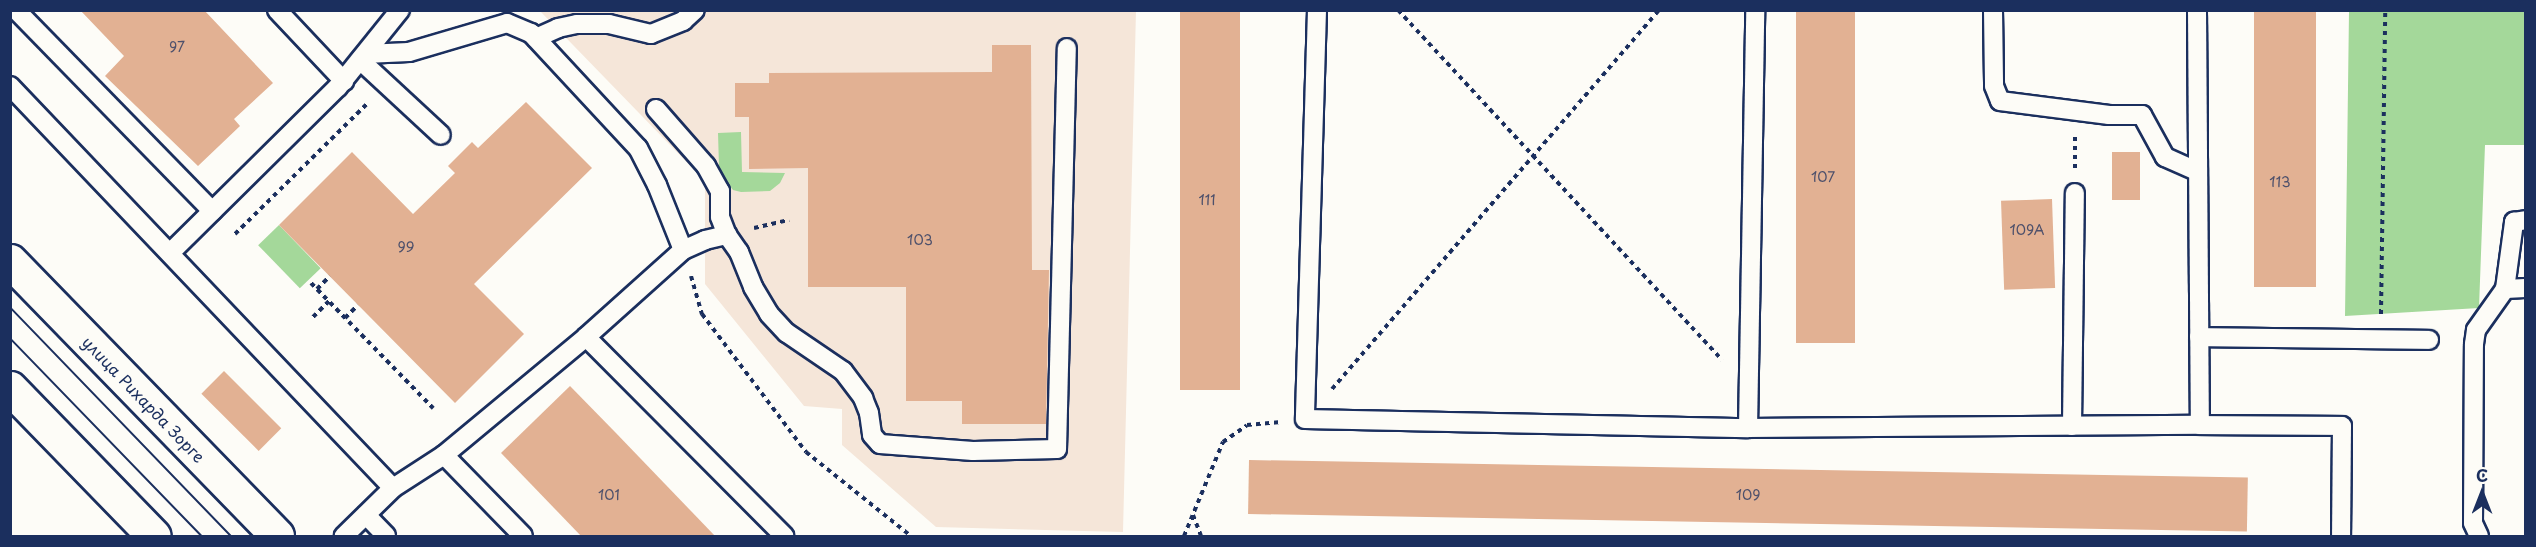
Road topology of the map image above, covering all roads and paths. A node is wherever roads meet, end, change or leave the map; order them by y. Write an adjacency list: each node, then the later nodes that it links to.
1 (16, 10): 24 (lane)
2 (277, 10): 15 (lane)
3 (400, 10): 14 (lane)
4 (694, 10): 12 (lane)
5 (1317, 10): 48 (lane)
6 (1398, 10): 21 (path)
7 (1659, 10): 21 (path)
8 (1755, 10): 46 (lane)
9 (1993, 10): 19 (lane)
10 (2197, 10): 22 (lane)
11 (2385, 10): 43 (path)
12 (536, 38): 14 (lane); 29 (lane)
13 (1067, 48): 28 (lane)
14 (362, 57): 15 (lane); 17 (lane)
15 (344, 81): 24 (lane)
16 (10, 86): 30 (lane)
17 (387, 86): 20 (lane); 27 (path)
18 (656, 109): 28 (lane)
19 (2075, 111): 22 (lane); 23 (path)
20 (441, 135)
21 (1533, 156): 46 (path); 48 (path)
22 (2198, 172): 42 (lane)
23 (2075, 193): 50 (lane)
24 (213, 211): 30 (lane)
25 (789, 220): 28 (path)
26 (2526, 220): 36 (lane)
27 (235, 234)
28 (727, 235): 29 (lane)
29 (683, 250): 41 (lane); 62 (path)
30 (170, 253): 53 (lane)
31 (10, 261): 57 (street, улица Рихарда Зорге)
32 (330, 276): 35 (path)
33 (311, 283): 35 (path)
34 (2526, 288): 36 (lane)
35 (317, 289): 37 (path)
36 (2505, 289): 66 (lane)
37 (329, 301): 39 (path); 40 (path)
38 (358, 305): 40 (path)
39 (313, 317)
40 (345, 318): 47 (path)
41 (586, 338): 52 (lane); 61 (lane)
42 (2199, 338): 43 (lane); 49 (lane)
43 (2381, 339): 44 (lane)
44 (2429, 340)
45 (10, 388): 56 (street)
46 (1749, 389): 51 (lane)
47 (433, 408)
48 (1305, 419): 51 (lane); 55 (path)
49 (2200, 425): 50 (lane); 65 (lane)
50 (2072, 426): 51 (lane)
51 (1748, 428)
52 (444, 455): 53 (lane); 60 (lane)
53 (393, 488): 54 (lane)
54 (366, 515): 58 (lane); 59 (lane)
55 (1193, 515): 63 (path); 64 (path)
56 (154, 537)
57 (277, 537)
58 (344, 537)
59 (386, 537)
60 (523, 537)
61 (784, 537)
62 (911, 537)
63 (1184, 537)
64 (1201, 537)
65 (2341, 537)
66 (2479, 537)

